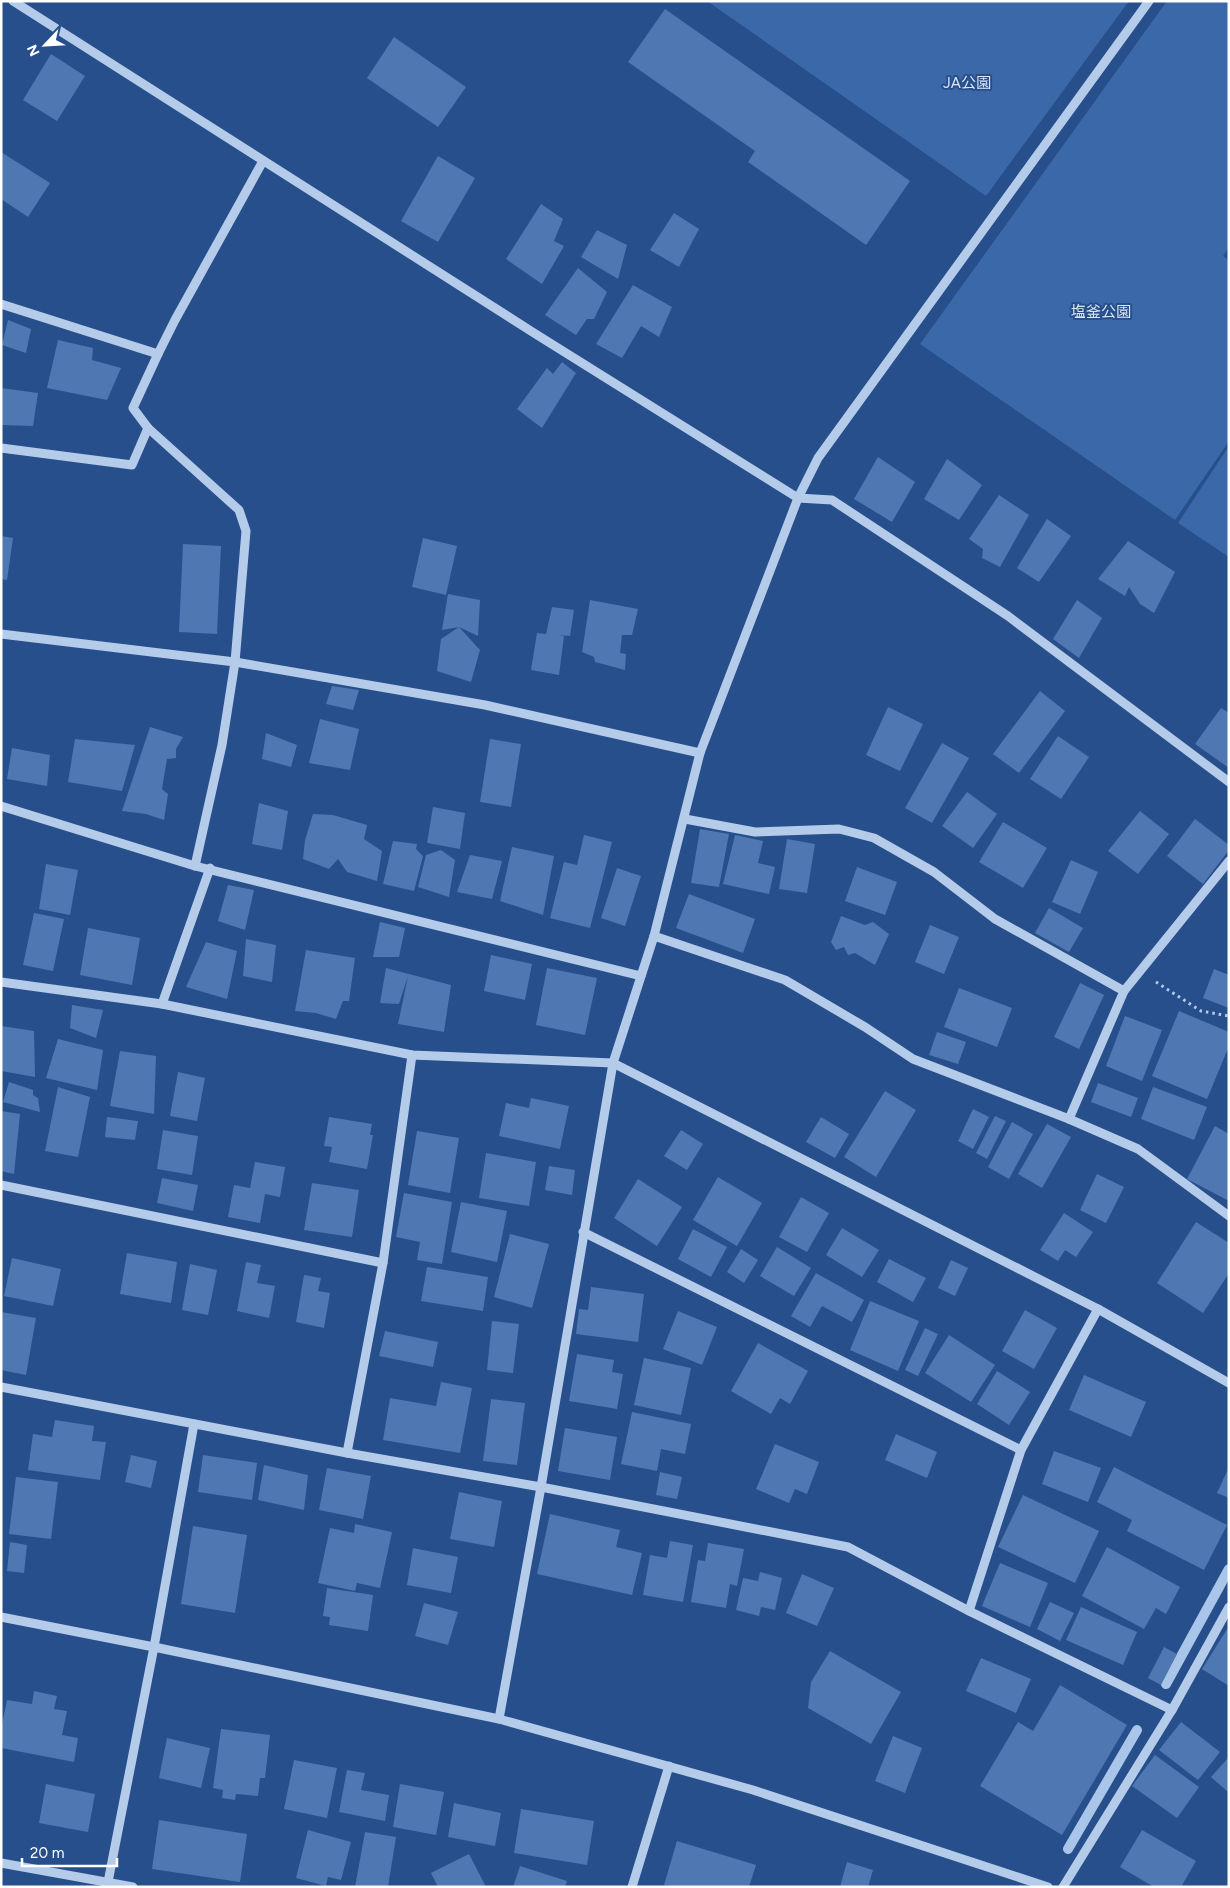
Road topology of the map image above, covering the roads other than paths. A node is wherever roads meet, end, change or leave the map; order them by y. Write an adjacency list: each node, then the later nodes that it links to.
1 (14, 1): 3 (street)
2 (1149, 1): 8 (street)
3 (263, 161): 5 (street); 8 (street)
4 (1, 304): 5 (street)
5 (158, 354): 6 (street)
6 (148, 428): 7 (street); 10 (street)
7 (1, 448)
8 (798, 498): 11 (street); 12 (street)
9 (1, 634): 10 (street)
10 (235, 662): 11 (street); 16 (street)
11 (700, 753): 14 (street)
12 (1229, 782)
13 (1, 806): 16 (street)
14 (685, 819): 18 (street); 21 (street)
15 (1229, 861): 21 (street)
16 (195, 866): 17 (street)
17 (210, 868): 19 (street); 22 (street)
18 (654, 936): 19 (street); 25 (street)
19 (641, 976): 24 (street)
20 (1, 982): 22 (street)
21 (1124, 991): 25 (street)
22 (162, 1004): 23 (street)
23 (412, 1054): 24 (street); 29 (street)
24 (613, 1063): 28 (street); 30 (street)
25 (1069, 1119): 27 (street)
26 (1, 1184): 29 (street)
27 (1229, 1216)
28 (583, 1232): 34 (street); 36 (street)
29 (383, 1263): 35 (street)
30 (1098, 1309): 31 (street); 34 (street)
31 (1229, 1383)
32 (1, 1387): 33 (street)
33 (194, 1424): 35 (street); 40 (street)
34 (1021, 1450): 38 (street)
35 (347, 1453): 36 (street)
36 (541, 1487): 38 (street); 42 (street)
37 (1229, 1607): 41 (street)
38 (969, 1612): 41 (street)
39 (1, 1617): 40 (street)
40 (154, 1647): 42 (street); 45 (street)
41 (1172, 1710): 49 (street)
42 (499, 1719): 43 (street)
43 (669, 1766): 47 (street); 48 (street)
44 (1, 1863): 45 (street)
45 (108, 1882): 46 (street)
46 (133, 1887)
47 (632, 1887)
48 (1048, 1887)
49 (1063, 1887)

